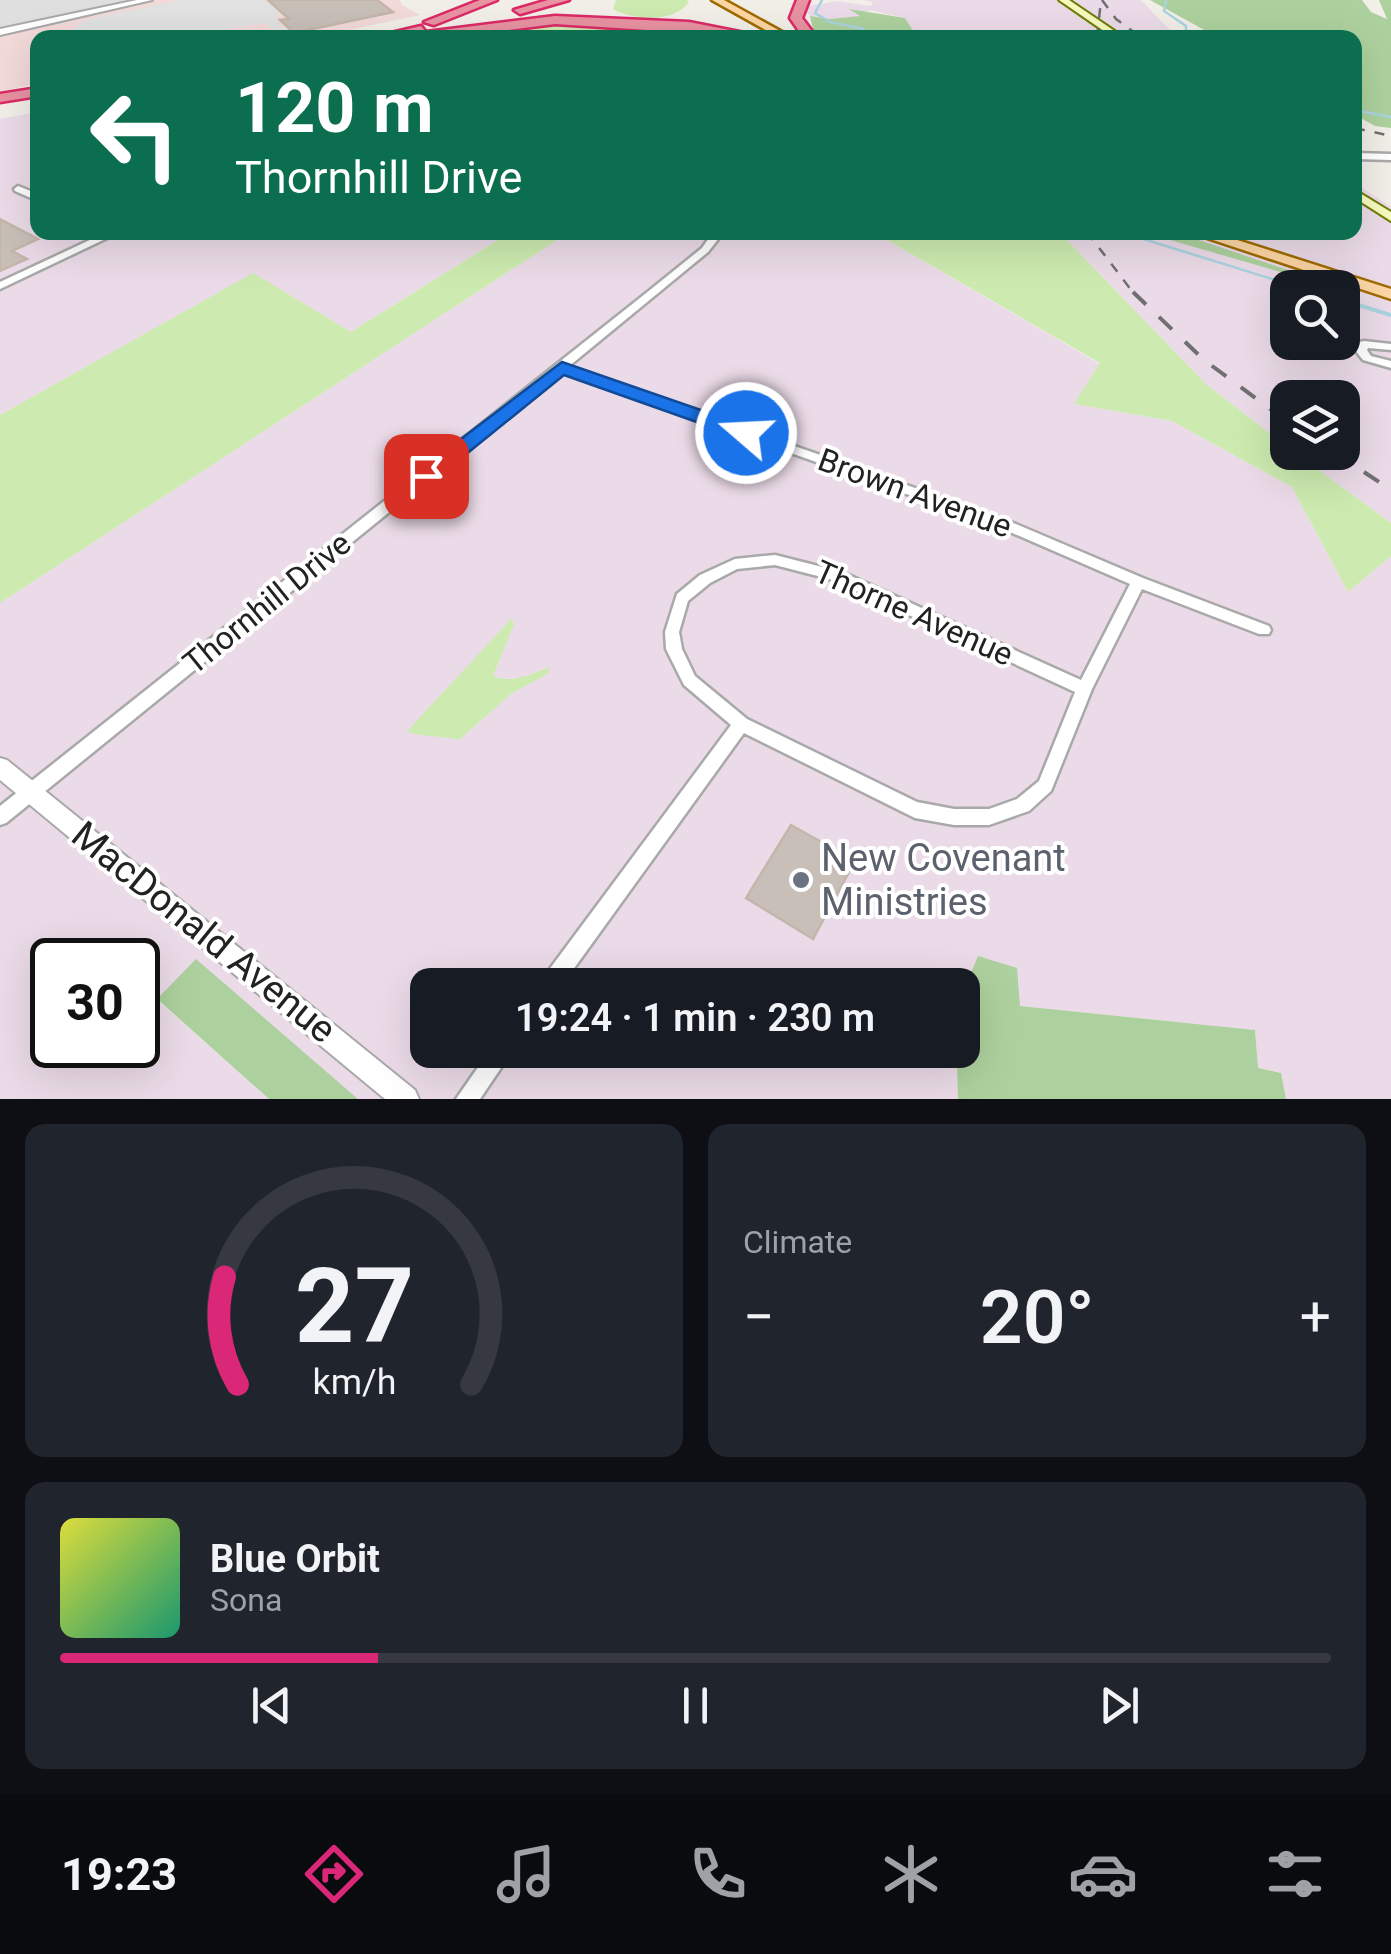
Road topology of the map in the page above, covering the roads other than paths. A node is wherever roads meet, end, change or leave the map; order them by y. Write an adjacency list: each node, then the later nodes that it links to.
1 (148, 0): 19 (street)
2 (491, 0): 10 (highway)
3 (564, 0): 11 (highway)
4 (718, 0): 16 (main road)
5 (802, 0): 17 (highway)
6 (1064, 0): 18 (main road)
7 (576, 1): 12 (highway)
8 (699, 5): 9 (highway); 15 (main road)
9 (604, 8)
10 (394, 30)
11 (416, 30)
12 (443, 30)
13 (472, 30): 14 (highway)
14 (715, 30)
15 (751, 30)
16 (773, 30)
17 (805, 30)
18 (1109, 30)
19 (0, 32)
20 (30, 96): 21 (highway)
21 (0, 102)
22 (1362, 156): 23 (street)
23 (1391, 157)
24 (18, 189): 25 (street)
25 (30, 194)
26 (1362, 197): 27 (main road)
27 (1391, 216)
28 (97, 240): 32 (street)
29 (713, 240): 37 (street, Thornhill Drive)
30 (1221, 240): 34 (main road)
31 (1244, 240): 33 (main road)
32 (0, 286)
33 (1391, 286)
34 (1391, 294)
35 (1391, 347): 36 (street)
36 (1391, 365)
37 (562, 368): 38 (street, Brown Avenue); 43 (street, Thornhill Drive)
38 (1138, 582): 39 (street, Brown Avenue); 40 (street, Thorne Avenue)
39 (1264, 630)
40 (1084, 689): 41 (street, Thorne Avenue); 41 (street, Thorne Avenue)
41 (741, 724): 45 (street)
42 (0, 767): 43 (street, MacDonald Avenue)
43 (32, 791): 44 (street, Thornhill Drive); 47 (street, MacDonald Avenue)
44 (0, 818)
45 (562, 968)
46 (489, 1068): 48 (street)
47 (406, 1099)
48 (467, 1099)

